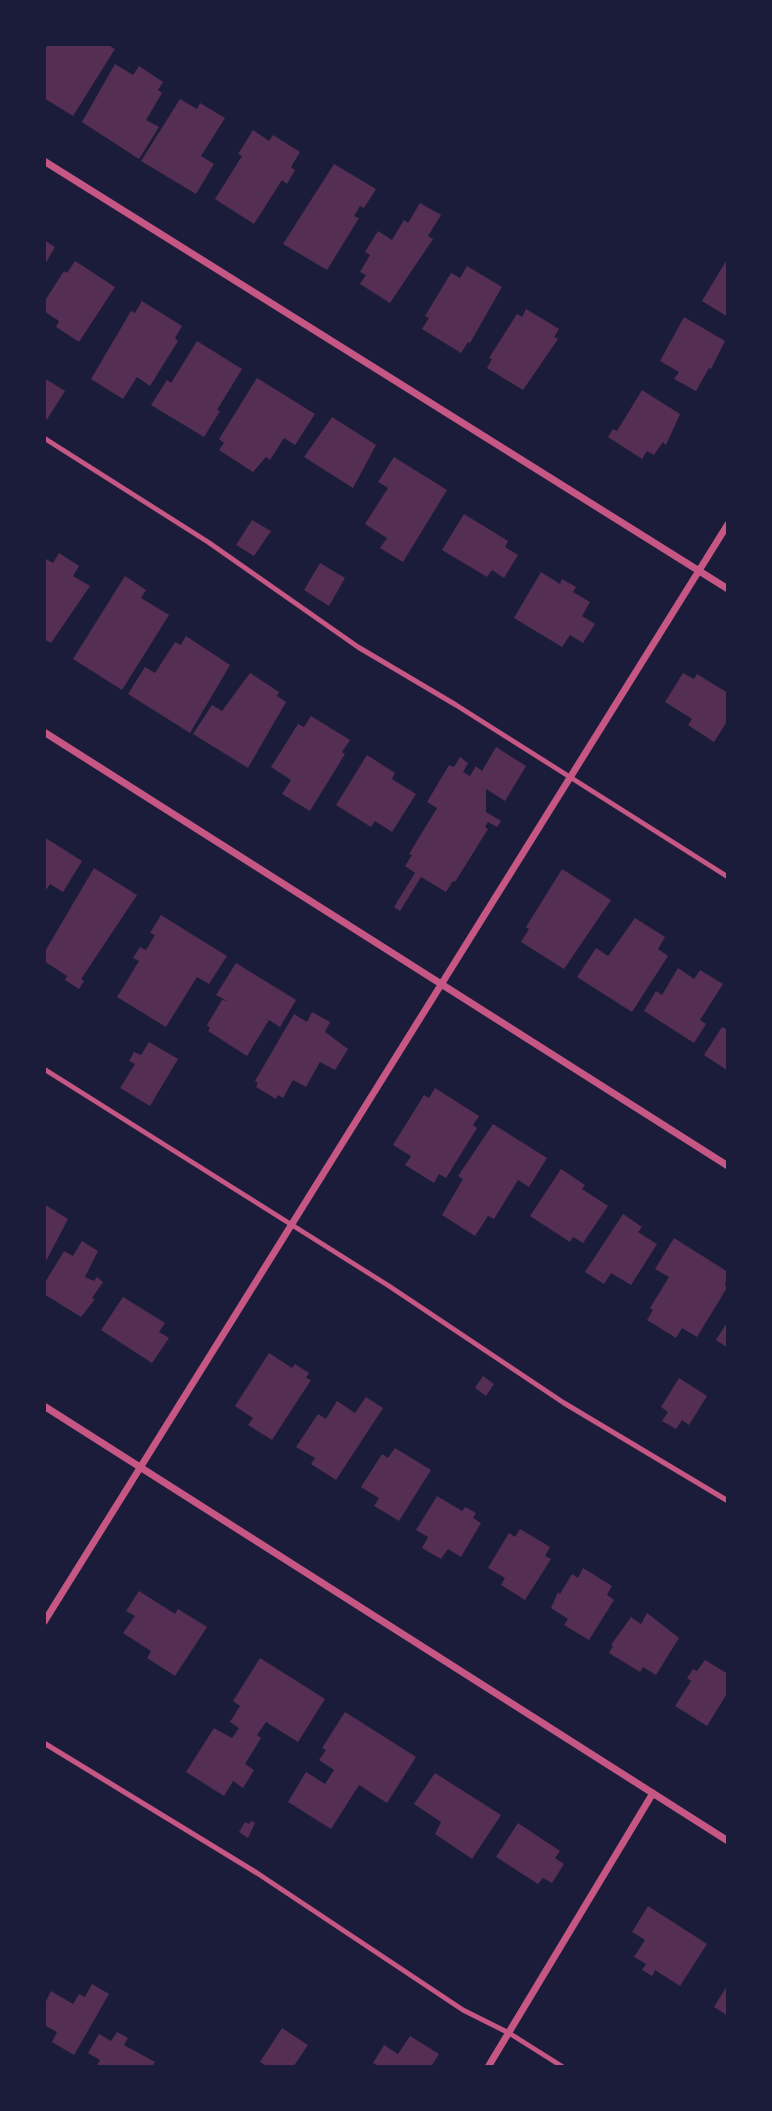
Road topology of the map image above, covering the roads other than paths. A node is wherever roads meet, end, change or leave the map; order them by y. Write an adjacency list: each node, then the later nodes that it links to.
1 (44, 161): 4 (street)
2 (44, 438): 7 (lane)
3 (728, 524): 4 (street)
4 (699, 571): 5 (street); 7 (street)
5 (728, 589)
6 (44, 733): 9 (street)
7 (570, 778): 8 (lane); 9 (street)
8 (728, 877)
9 (441, 985): 11 (street); 12 (street)
10 (44, 1069): 12 (lane)
11 (728, 1166)
12 (292, 1226): 14 (street); 15 (lane)
13 (44, 1406): 14 (street)
14 (141, 1467): 16 (street); 18 (street)
15 (728, 1501)
16 (44, 1622)
17 (44, 1743): 20 (lane)
18 (653, 1793): 19 (street); 20 (street)
19 (728, 1841)
20 (509, 2032): 21 (street); 22 (lane)
21 (488, 2067)
22 (563, 2067)

